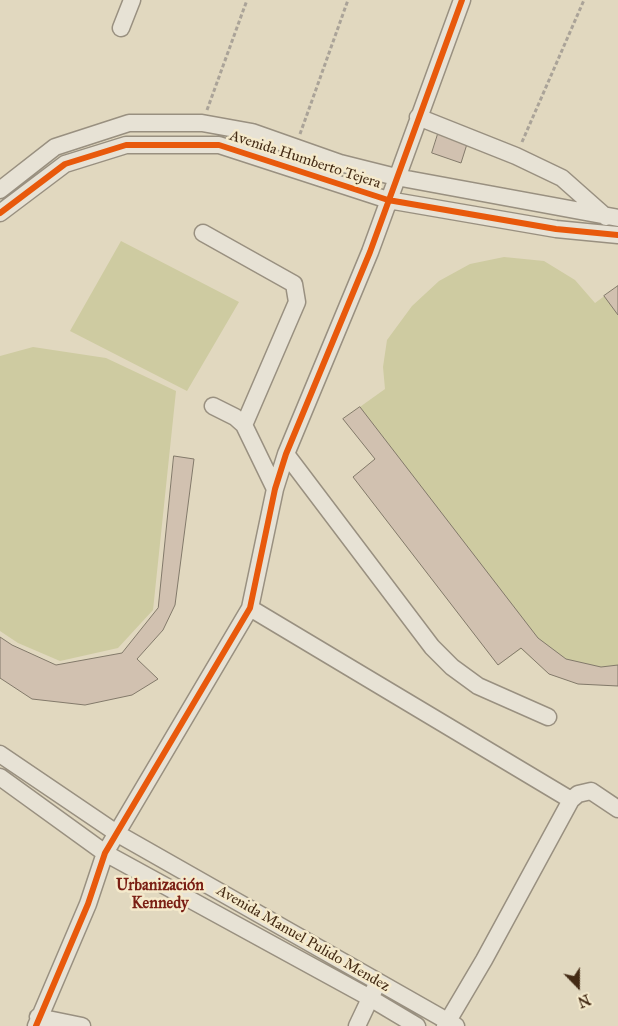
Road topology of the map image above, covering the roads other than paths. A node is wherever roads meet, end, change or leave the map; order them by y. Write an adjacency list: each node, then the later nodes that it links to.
1 (132, 0): 3 (street)
2 (462, 0): 4 (street)
3 (121, 28)
4 (418, 117): 5 (street); 9 (street)
5 (396, 177): 6 (street, Avenida Humberto Tejera); 7 (street); 9 (street, Avenida Humberto Tejera)
6 (0, 190)
7 (388, 200): 8 (street, Avenida Humberto Tejera); 11 (street, Avenida Humberto Tejera); 14 (street)
8 (0, 213)
9 (612, 217)
10 (203, 233): 13 (street)
11 (618, 235)
12 (213, 406): 13 (street)
13 (244, 425): 15 (street)
14 (286, 454): 15 (street); 17 (street)
15 (275, 489): 16 (street)
16 (250, 608): 20 (street); 22 (street)
17 (548, 717)
18 (0, 754): 22 (street, Avenida Manuel Pulido Mendez)
19 (0, 777): 23 (street)
20 (571, 800): 21 (street); 27 (street)
21 (618, 809)
22 (118, 834): 23 (street); 24 (street, Avenida Manuel Pulido Mendez)
23 (105, 854): 25 (street); 26 (street)
24 (378, 981): 25 (street); 27 (street, Avenida Manuel Pulido Mendez)
25 (370, 998): 29 (street); 30 (street)
26 (37, 1022): 28 (street)
27 (450, 1024)
28 (82, 1026)
29 (357, 1026)
30 (417, 1026)

